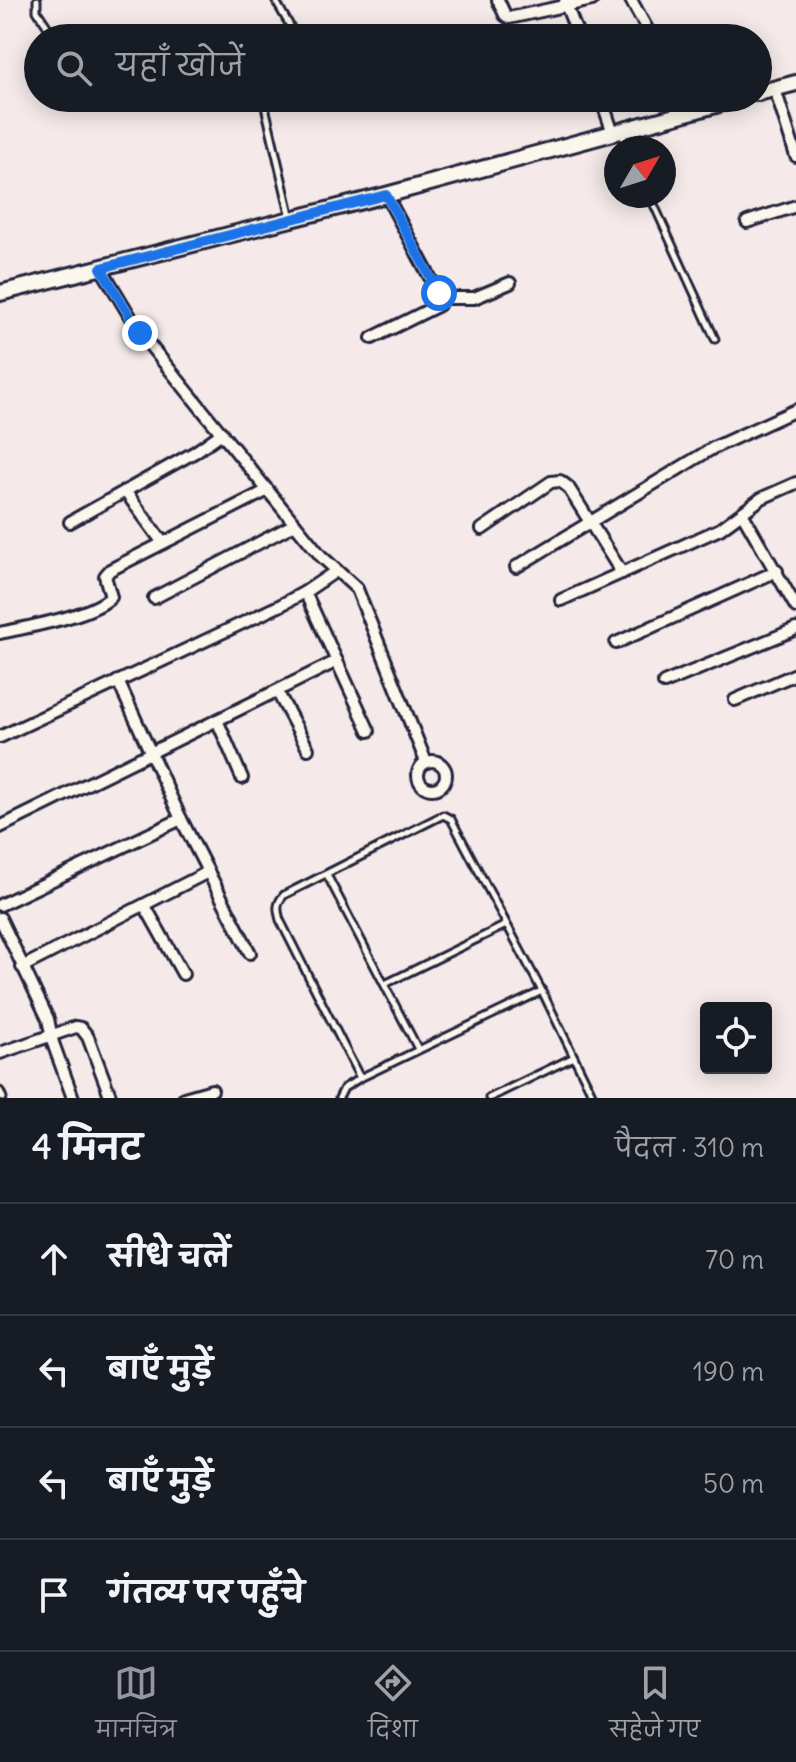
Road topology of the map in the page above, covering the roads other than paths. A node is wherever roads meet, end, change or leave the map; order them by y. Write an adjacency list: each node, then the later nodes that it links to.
1 (37, 0): 7 (lane)
2 (275, 0): 8 (lane)
3 (498, 0): 6 (street)
4 (592, 0): 6 (street)
5 (631, 0): 10 (street)
6 (566, 3): 9 (street)
7 (46, 24)
8 (289, 24)
9 (574, 24)
10 (644, 24)
11 (796, 83): 12 (street)
12 (775, 89): 13 (street); 20 (street)
13 (772, 90)
14 (266, 112): 24 (lane)
15 (608, 112): 18 (street)
16 (691, 112): 17 (street)
17 (687, 113): 18 (street)
18 (617, 132): 19 (lane); 21 (street)
19 (620, 136)
20 (796, 156)
21 (386, 195): 24 (street); 29 (street)
22 (796, 206): 25 (street)
23 (655, 208): 31 (lane)
24 (291, 219): 26 (street)
25 (747, 222)
26 (101, 268): 28 (street); 33 (street)
27 (510, 283): 29 (street)
28 (0, 293)
29 (441, 298): 30 (street)
30 (372, 338)
31 (715, 339)
32 (796, 410): 38 (street)
33 (222, 433): 35 (street); 36 (street)
34 (796, 483): 37 (street)
35 (268, 490): 40 (street); 42 (street)
36 (125, 491): 39 (street); 42 (street)
37 (742, 513): 45 (street); 46 (street)
38 (590, 521): 41 (street); 43 (street); 46 (street)
39 (70, 522)
40 (295, 524): 44 (street); 48 (street)
41 (482, 529)
42 (163, 543): 52 (street)
43 (516, 567)
44 (336, 571): 47 (street); 65 (street)
45 (777, 571): 50 (street); 53 (street)
46 (622, 573): 49 (street)
47 (305, 592): 54 (street); 56 (street)
48 (154, 598)
49 (561, 600)
50 (796, 607)
51 (796, 629): 57 (street)
52 (0, 633)
53 (616, 643)
54 (337, 661): 58 (street); 61 (street)
55 (796, 674): 59 (street)
56 (118, 681): 62 (street); 64 (street)
57 (664, 683)
58 (277, 691): 60 (street); 63 (street)
59 (735, 700)
60 (217, 720): 64 (street); 66 (street)
61 (369, 731)
62 (0, 737)
63 (308, 749)
64 (151, 753): 67 (street); 68 (street)
65 (426, 762)
66 (242, 778)
67 (181, 819): 69 (street); 71 (street)
68 (0, 827)
69 (208, 872): 72 (street); 75 (street)
70 (327, 875): 74 (lane); 78 (lane); 84 (lane)
71 (0, 905)
72 (145, 906): 76 (street); 77 (street)
73 (0, 918): 76 (street)
74 (507, 925): 78 (lane); 79 (lane)
75 (250, 953)
76 (22, 967): 80 (street)
77 (183, 974)
78 (385, 984): 81 (lane)
79 (542, 991): 81 (lane); 83 (lane)
80 (52, 1036): 82 (street); 88 (street); 89 (street)
81 (418, 1049): 84 (lane)
82 (0, 1053)
83 (574, 1057): 92 (lane); 93 (lane)
84 (360, 1078): 91 (lane)
85 (212, 1090): 90 (street)
86 (0, 1091): 87 (lane)
87 (3, 1098)
88 (73, 1098)
89 (111, 1098)
90 (184, 1098)
91 (339, 1098)
92 (489, 1098)
93 (594, 1098)

